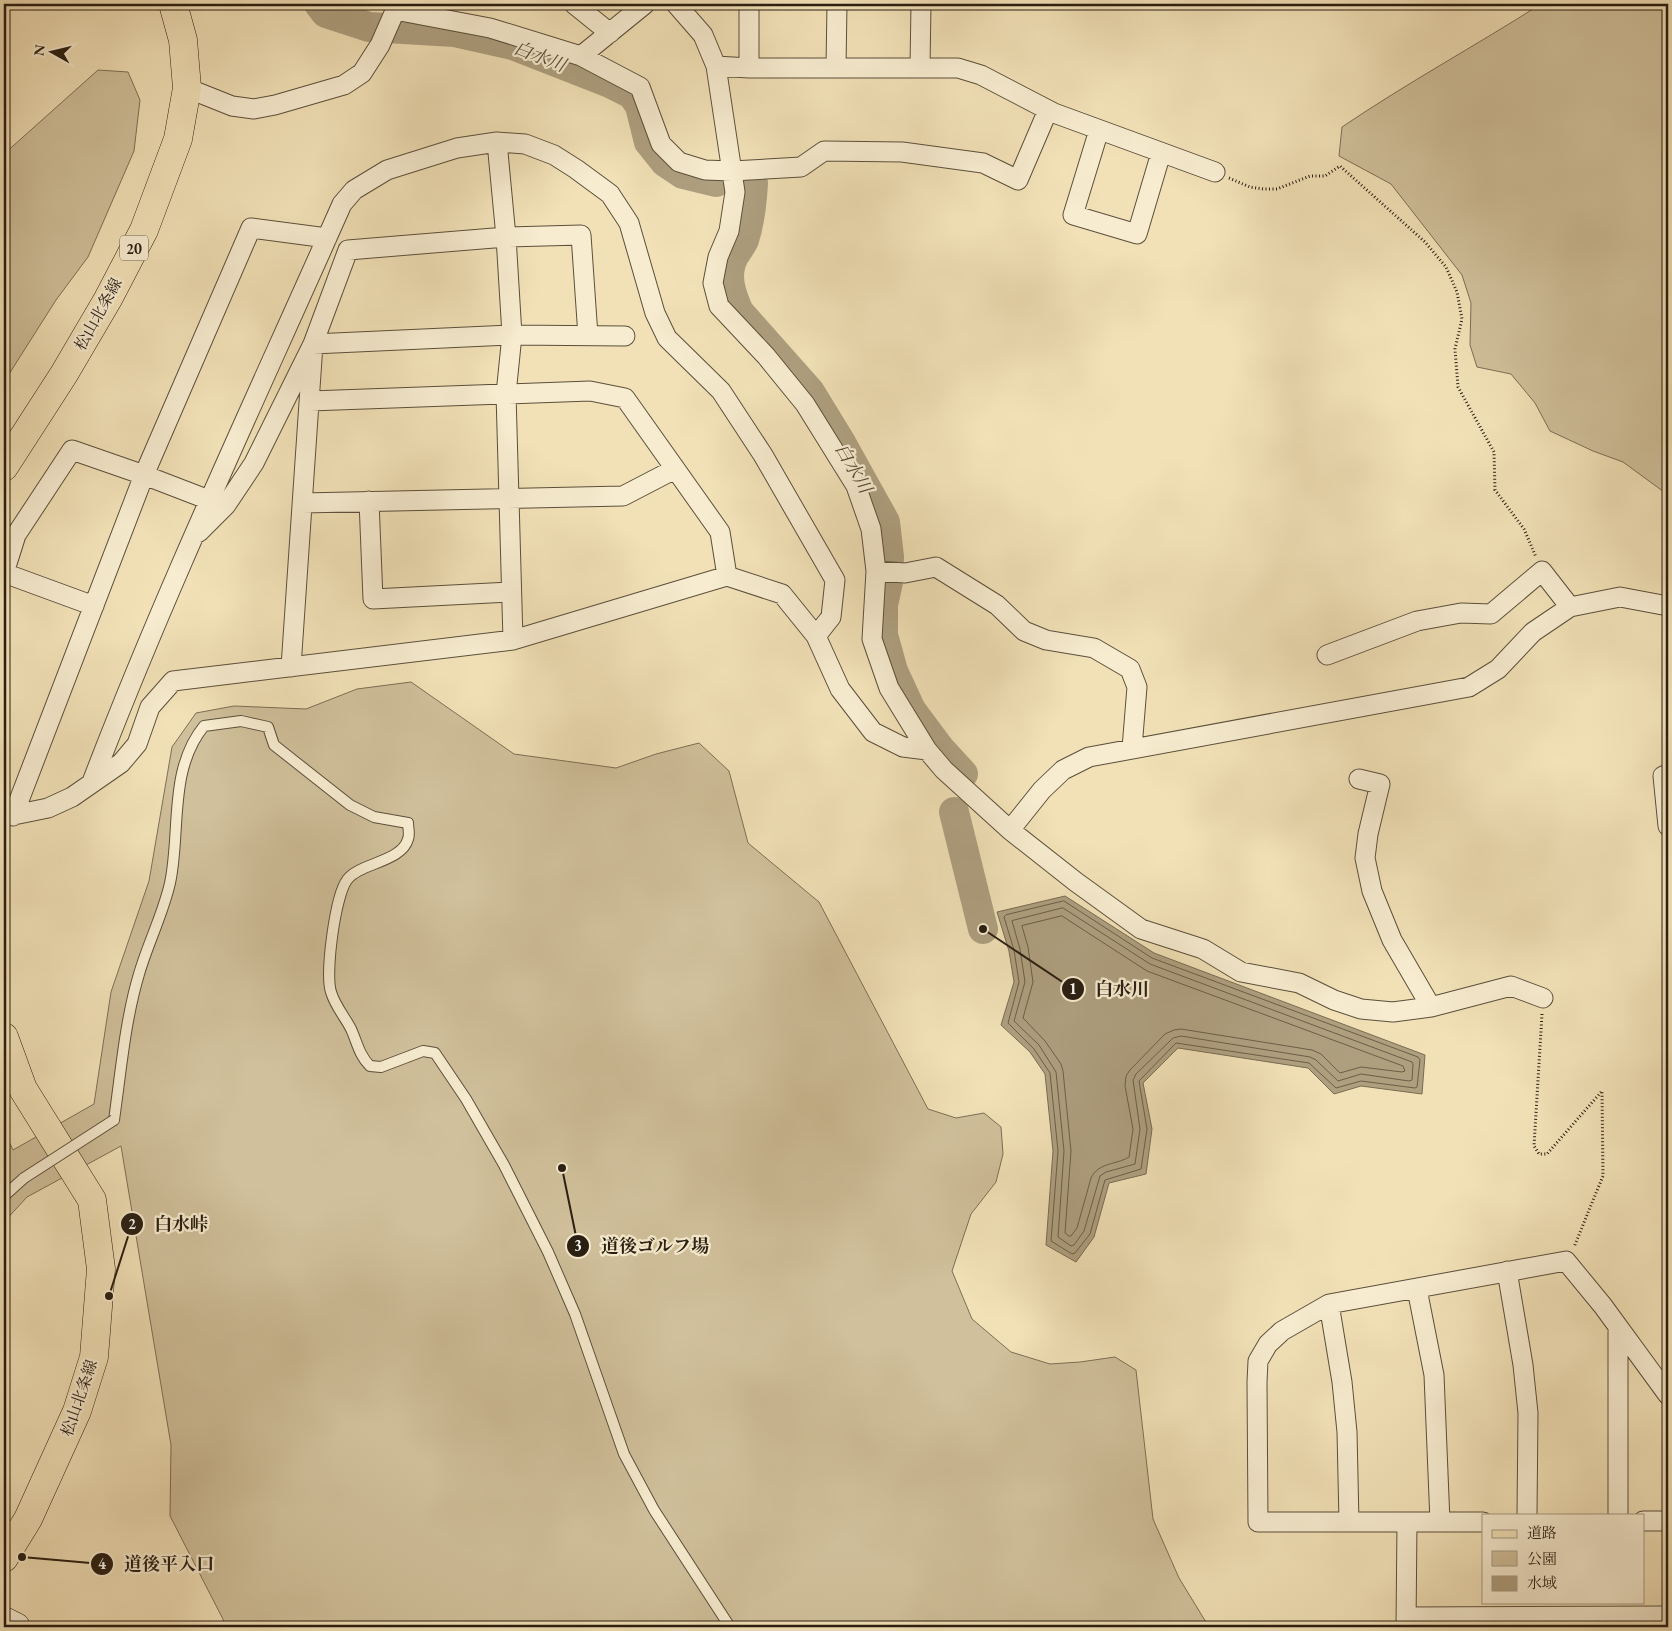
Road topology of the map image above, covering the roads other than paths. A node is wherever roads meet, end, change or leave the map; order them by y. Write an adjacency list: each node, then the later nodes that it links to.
1 (173, 4): 15 (main road, 松山北条線 / 20)
2 (574, 4): 9 (street)
3 (645, 4): 9 (street)
4 (676, 4): 11 (street)
5 (750, 4): 13 (street)
6 (837, 4): 14 (street)
7 (921, 4): 12 (street)
8 (397, 7): 10 (street); 15 (street)
9 (610, 33): 10 (street)
10 (581, 56): 20 (street)
11 (716, 66): 13 (street); 20 (street)
12 (920, 67): 14 (street); 16 (street)
13 (749, 68): 14 (street)
14 (836, 68)
15 (186, 88): 30 (main road, 松山北条線 / 20)
16 (1048, 110): 17 (street); 20 (street)
17 (1100, 130): 19 (street); 19 (street)
18 (497, 142): 22 (street); 23 (street); 45 (street)
19 (1161, 152): 21 (street)
20 (732, 171): 38 (street)
21 (1215, 172)
22 (506, 237): 24 (street); 25 (street); 27 (street)
23 (327, 238): 32 (street); 34 (street)
24 (512, 335): 25 (street); 27 (street); 28 (street)
25 (588, 336): 26 (street)
26 (625, 336)
27 (313, 344): 29 (street); 37 (street)
28 (506, 394): 29 (street); 31 (street); 33 (street)
29 (310, 401): 36 (street)
30 (4, 467)
31 (675, 469): 33 (street); 40 (street)
32 (144, 475): 34 (street); 39 (street); 42 (street)
33 (508, 498): 35 (street); 41 (street)
34 (208, 500): 37 (street)
35 (369, 501): 36 (street); 41 (street)
36 (303, 503): 48 (street)
37 (191, 539): 53 (street)
38 (876, 571): 49 (street); 50 (street)
39 (4, 573): 42 (street)
40 (727, 576): 45 (street); 46 (street)
41 (511, 592): 46 (street)
42 (94, 606): 54 (street)
43 (1668, 606): 44 (street)
44 (1570, 607): 47 (street); 49 (street)
45 (816, 636): 50 (street)
46 (512, 640): 48 (street)
47 (1327, 655)
48 (291, 667): 53 (street)
49 (1132, 748): 56 (street)
50 (927, 750): 56 (street)
51 (1668, 774): 55 (street)
52 (1359, 779): 58 (street)
53 (92, 782): 54 (street)
54 (8, 817)
55 (1668, 826)
56 (1010, 830): 58 (street)
57 (1544, 998): 58 (street)
58 (1431, 1007)
59 (4, 1037): 74 (main road, 松山北条線)
60 (4, 1196): 80 (lane, bridge)
61 (1507, 1271): 62 (street); 64 (street); 66 (street)
62 (1417, 1289): 63 (street); 72 (street)
63 (1329, 1304): 70 (street); 70 (street)
64 (1618, 1329): 65 (street); 67 (street)
65 (1668, 1395)
66 (1527, 1514)
67 (1618, 1514)
68 (1668, 1520): 69 (street)
69 (1644, 1521)
70 (1349, 1522): 71 (street)
71 (1408, 1522): 72 (street); 78 (street)
72 (1440, 1522): 73 (street)
73 (1482, 1522)
74 (4, 1558)
75 (1528, 1615): 76 (street); 78 (street)
76 (1668, 1616)
77 (4, 1621): 79 (street)
78 (1406, 1622)
79 (16, 1627)
80 (730, 1627)

